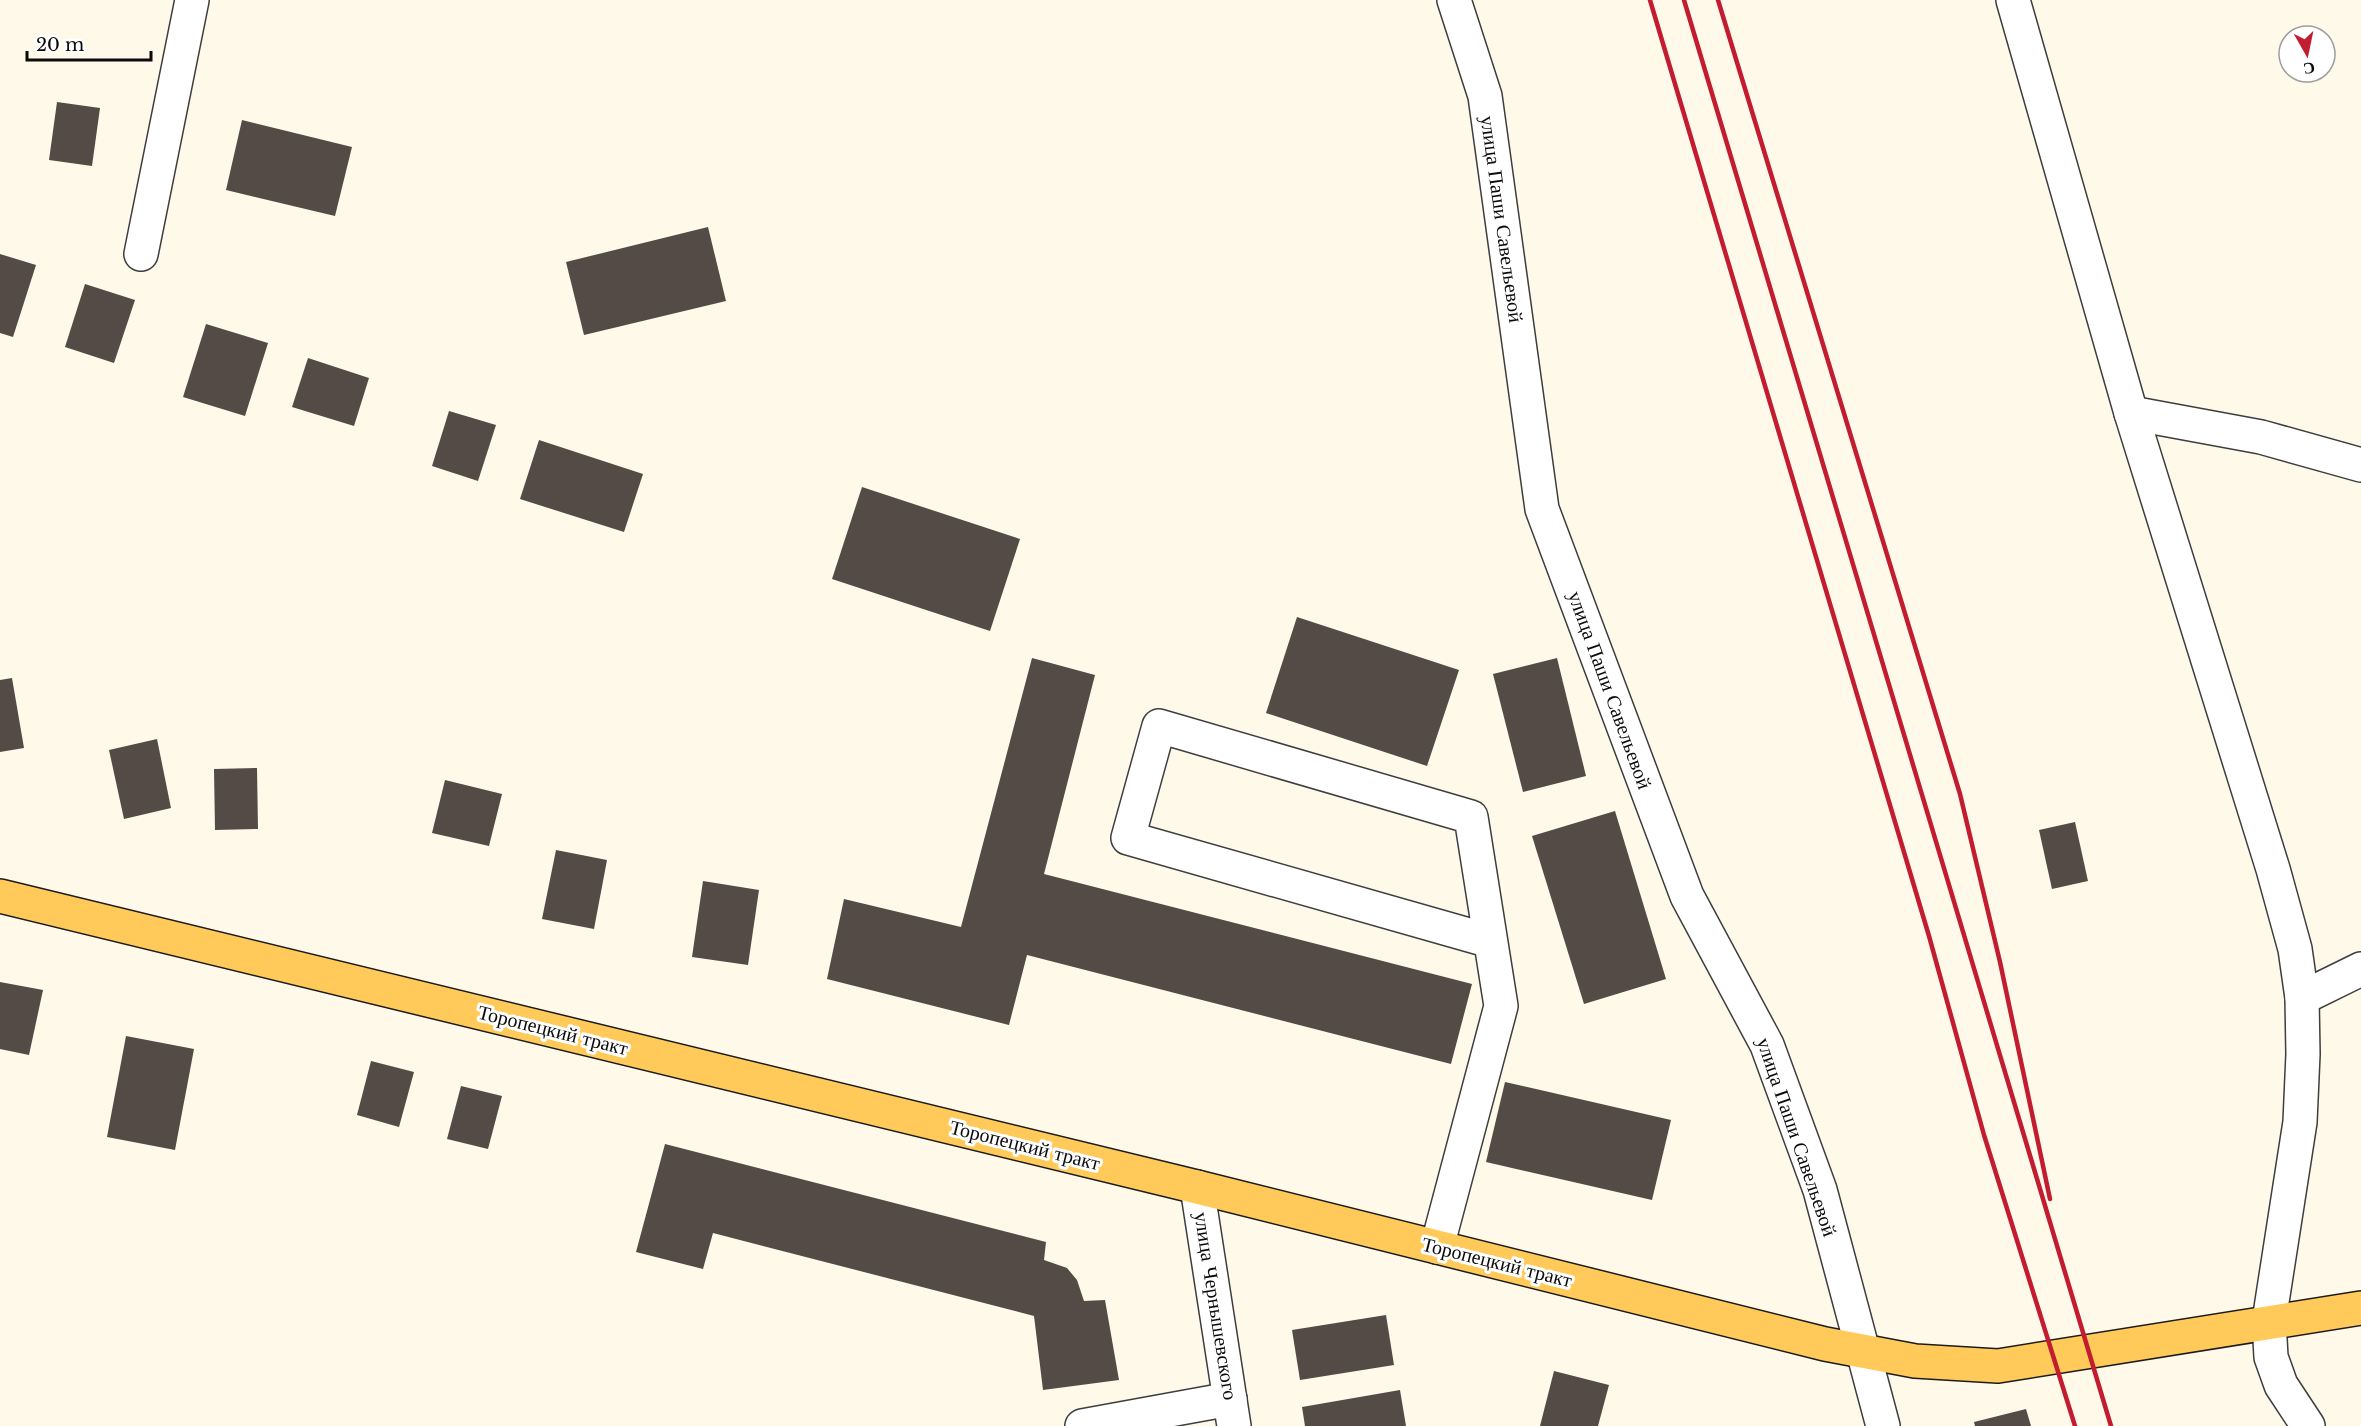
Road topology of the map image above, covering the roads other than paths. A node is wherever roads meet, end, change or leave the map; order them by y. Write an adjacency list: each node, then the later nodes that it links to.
1 (192, 0): 4 (street)
2 (1454, 0): 15 (street, улица Паши Савельевой)
3 (2013, 0): 5 (street)
4 (141, 254)
5 (2131, 412): 6 (street); 10 (street)
6 (2361, 465)
7 (0, 896): 11 (main road, Торопецкий тракт)
8 (1490, 941): 8 (street); 12 (street)
9 (2361, 969): 10 (street)
10 (2302, 998): 14 (street)
11 (1197, 1187): 12 (main road, Торопецкий тракт); 16 (street, улица Чернышевского)
12 (1437, 1247): 15 (main road, Торопецкий тракт)
13 (2361, 1308): 14 (main road)
14 (2269, 1321): 15 (main road, Торопецкий тракт); 19 (street)
15 (1863, 1351): 18 (street, улица Паши Савельевой)
16 (1232, 1412): 17 (street)
17 (1082, 1426)
18 (1883, 1426)
19 (2308, 1426)

